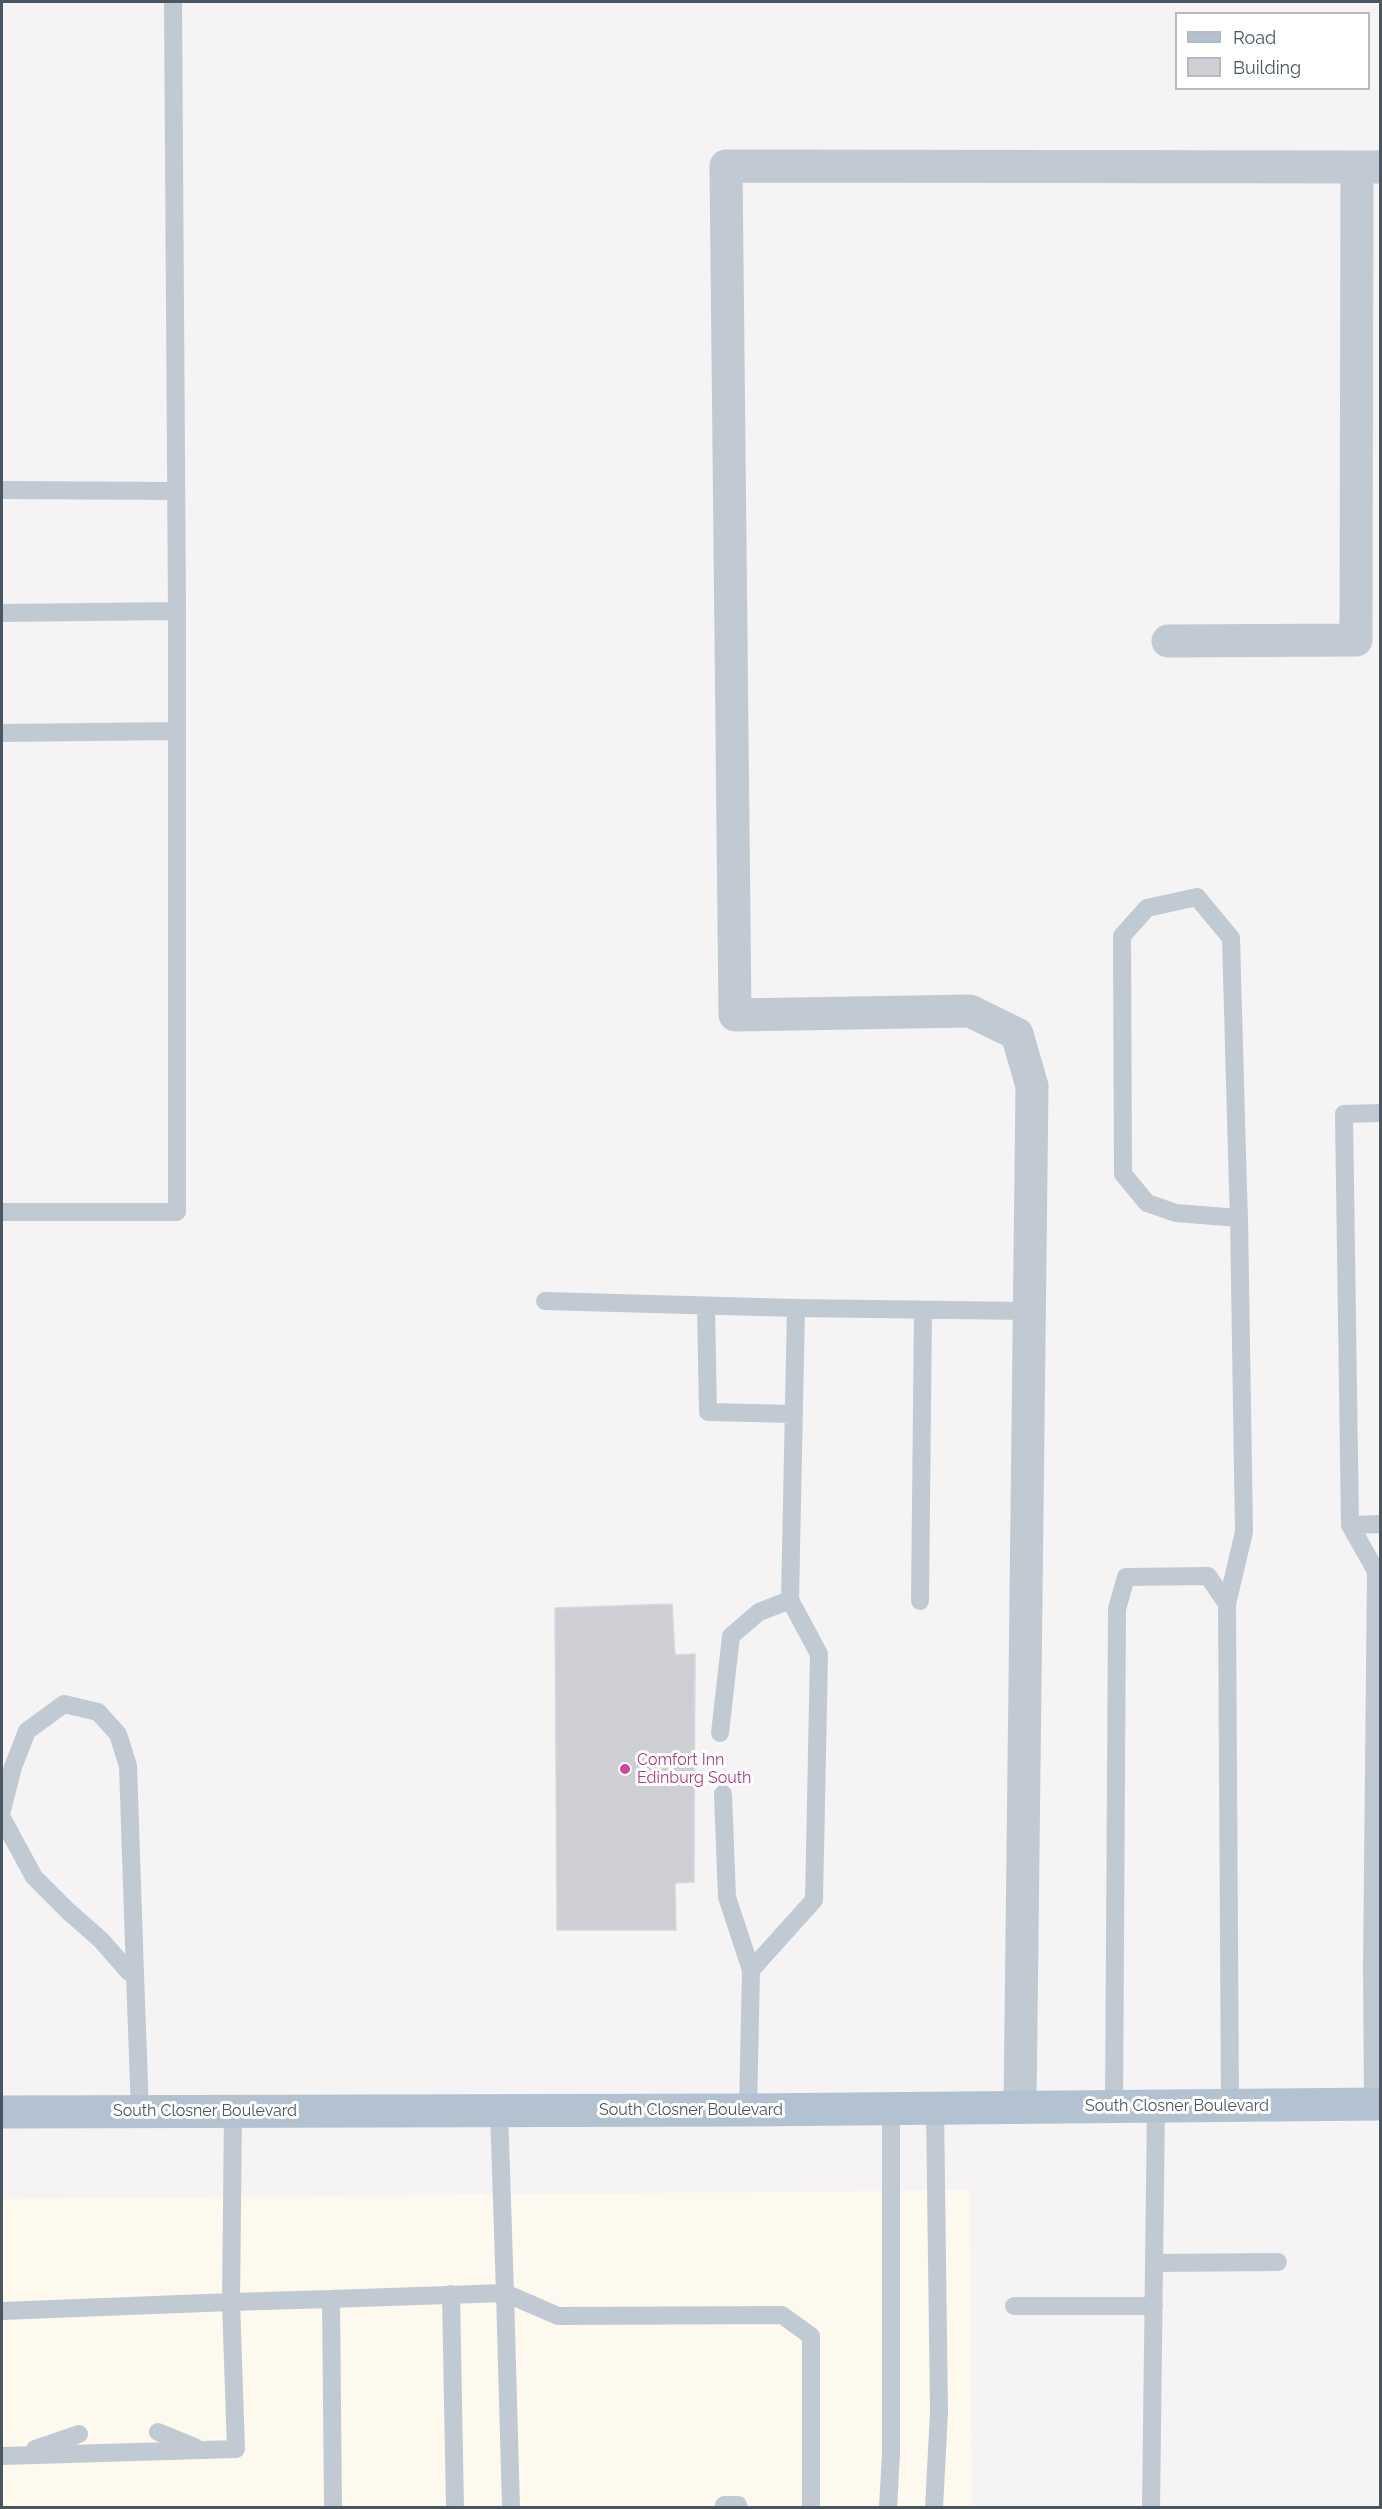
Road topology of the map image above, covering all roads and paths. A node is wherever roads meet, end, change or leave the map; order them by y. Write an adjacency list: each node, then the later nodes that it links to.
1 (173, 2): 4 (lane)
2 (1369, 167): 7 (street); 17 (street)
3 (2, 490): 4 (lane)
4 (176, 491): 5 (lane)
5 (177, 611): 6 (lane); 8 (lane)
6 (2, 613)
7 (1168, 641)
8 (177, 731): 9 (lane); 11 (lane)
9 (2, 733)
10 (1380, 1113): 20 (lane)
11 (2, 1212)
12 (1239, 1218): 12 (lane); 23 (lane)
13 (545, 1301): 14 (lane)
14 (706, 1306): 15 (lane); 18 (lane)
15 (796, 1308): 16 (lane); 18 (lane)
16 (923, 1310): 17 (lane); 22 (lane)
17 (1028, 1311): 35 (street)
18 (794, 1414): 21 (lane)
19 (1380, 1524): 20 (lane)
20 (1350, 1525): 28 (lane)
21 (790, 1600): 24 (lane); 29 (lane)
22 (920, 1601)
23 (1227, 1604): 32 (lane); 33 (lane)
24 (720, 1733)
25 (723, 1794): 29 (lane)
26 (2, 1810): 30 (lane)
27 (2, 1818): 30 (lane)
28 (1376, 1968): 31 (lane)
29 (751, 1970): 39 (lane)
30 (135, 1974): 42 (lane)
31 (1377, 2104): 32 (main road, South Closner Boulevard)
32 (1230, 2105): 34 (main road, South Closner Boulevard)
33 (1114, 2106): 34 (main road, South Closner Boulevard); 35 (main road, South Closner Boulevard)
34 (1156, 2106): 44 (lane)
35 (1020, 2107): 36 (main road, South Closner Boulevard)
36 (935, 2108): 37 (main road, South Closner Boulevard); 61 (lane)
37 (891, 2109): 39 (main road, South Closner Boulevard); 60 (lane)
38 (499, 2110): 39 (main road, South Closner Boulevard); 40 (main road, South Closner Boulevard); 45 (lane)
39 (748, 2110)
40 (233, 2111): 42 (main road, South Closner Boulevard); 48 (lane)
41 (2, 2112): 42 (main road, South Closner Boulevard)
42 (140, 2112)
43 (1278, 2262): 44 (lane)
44 (1154, 2263): 50 (lane)
45 (505, 2293): 46 (lane); 58 (lane); 59 (lane)
46 (451, 2294): 47 (lane); 57 (lane)
47 (331, 2299): 48 (lane); 56 (lane)
48 (231, 2302): 51 (lane); 54 (lane)
49 (1014, 2306): 50 (lane)
50 (1154, 2306): 62 (lane)
51 (2, 2312)
52 (158, 2432): 54 (lane)
53 (79, 2434): 55 (lane)
54 (202, 2450): 55 (lane)
55 (9, 2456)
56 (333, 2508)
57 (455, 2508)
58 (511, 2508)
59 (811, 2508)
60 (888, 2508)
61 (934, 2508)
62 (1151, 2508)

